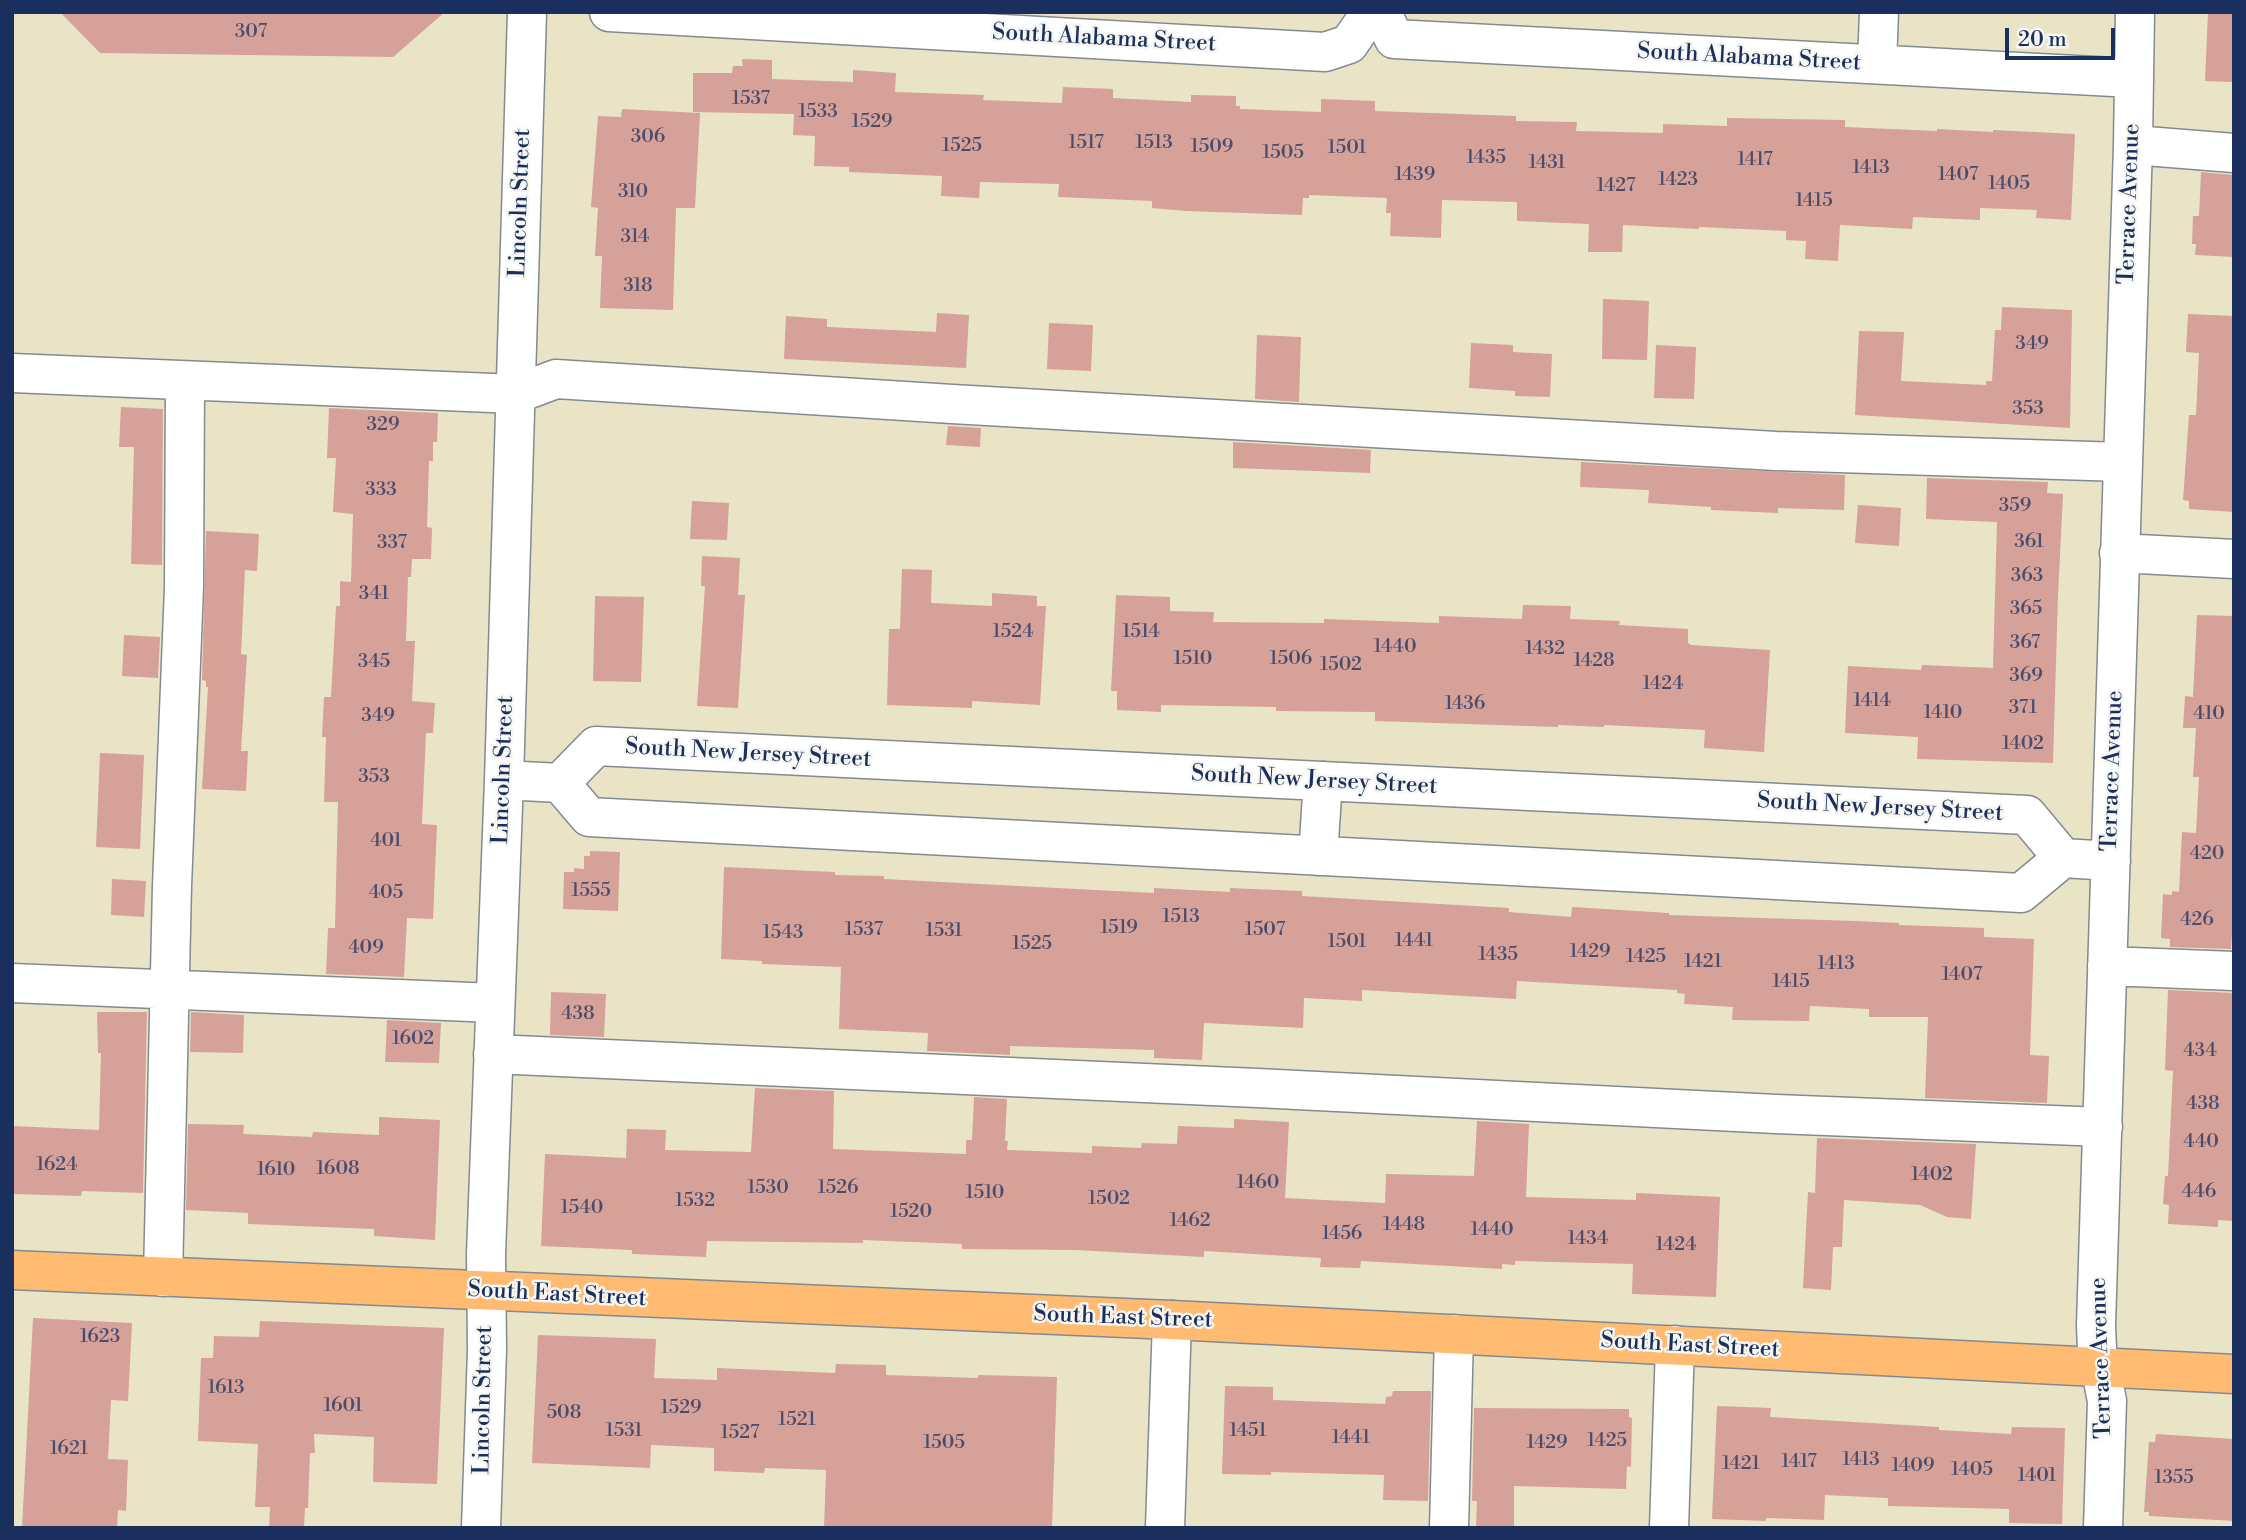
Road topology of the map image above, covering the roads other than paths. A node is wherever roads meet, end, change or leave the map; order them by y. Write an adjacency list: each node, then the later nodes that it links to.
1 (527, 12): 12 (street, Lincoln Street)
2 (609, 12): 5 (street, South Alabama Street)
3 (1879, 12): 6 (street)
4 (2135, 12): 7 (street, Terrace Avenue)
5 (1386, 19): 6 (street, South Alabama Street)
6 (1877, 64): 7 (street, South Alabama Street)
7 (2133, 78): 8 (street, Terrace Avenue)
8 (2133, 145): 9 (street); 13 (street, Terrace Avenue)
9 (2234, 153)
10 (12, 373): 11 (street)
11 (185, 381): 12 (street); 25 (street)
12 (516, 394): 13 (street); 16 (street, Lincoln Street)
13 (2122, 463): 14 (street, Terrace Avenue)
14 (2119, 553): 15 (street); 21 (street, Terrace Avenue)
15 (2234, 559)
16 (504, 780): 18 (street); 26 (street, Lincoln Street)
17 (1323, 781): 18 (street, South New Jersey Street); 19 (street); 20 (street, South New Jersey Street)
18 (560, 783): 19 (street)
19 (1318, 856): 20 (street)
20 (2063, 858): 21 (street)
21 (2111, 861): 22 (street, Terrace Avenue)
22 (2107, 966): 23 (street); 28 (street, Terrace Avenue)
23 (2234, 971)
24 (12, 983): 25 (street)
25 (169, 990): 26 (street); 30 (street)
26 (495, 1003): 27 (street, Lincoln Street)
27 (493, 1054): 28 (street); 31 (street, Lincoln Street)
28 (2103, 1127): 35 (street, Terrace Avenue)
29 (12, 1270): 30 (main road, South East Street)
30 (163, 1277): 31 (main road, South East Street)
31 (486, 1291): 32 (main road, South East Street); 37 (street, Lincoln Street)
32 (1172, 1320): 33 (main road, South East Street); 38 (street)
33 (1454, 1334): 34 (main road, South East Street); 39 (street)
34 (1675, 1345): 35 (main road, South East Street); 40 (street)
35 (2100, 1367): 36 (main road, South East Street); 41 (street, Terrace Avenue)
36 (2234, 1374)
37 (481, 1528)
38 (1165, 1528)
39 (1449, 1528)
40 (1669, 1528)
41 (2103, 1528)

